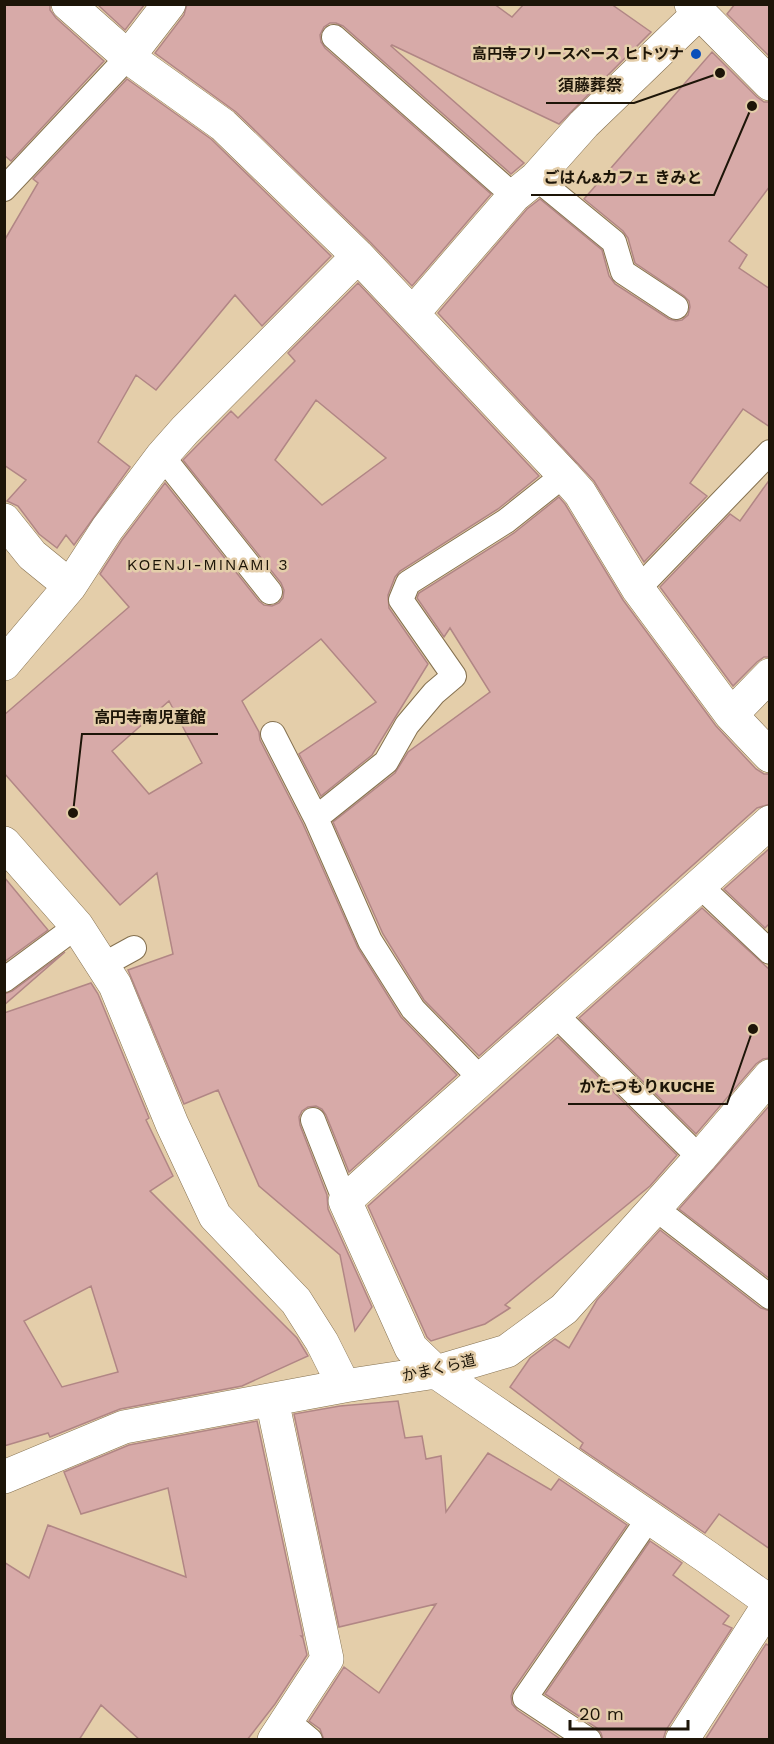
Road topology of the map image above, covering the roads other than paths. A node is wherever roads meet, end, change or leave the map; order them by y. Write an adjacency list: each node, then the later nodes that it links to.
1 (68, 4): 5 (street)
2 (169, 4): 5 (street)
3 (695, 9): 6 (street); 7 (street)
4 (334, 37): 7 (lane)
5 (128, 57): 8 (lane); 9 (street)
6 (770, 84)
7 (525, 187): 10 (lane); 11 (street)
8 (4, 189)
9 (358, 256): 11 (street); 13 (street)
10 (676, 307)
11 (413, 314): 14 (street)
12 (770, 452): 17 (lane)
13 (162, 456): 16 (street); 18 (lane)
14 (564, 475): 17 (street); 24 (lane)
15 (4, 520): 16 (street)
16 (70, 586): 19 (street)
17 (638, 589): 21 (street)
18 (270, 592)
19 (4, 664)
20 (770, 675): 21 (street)
21 (731, 715): 23 (street)
22 (273, 734): 24 (lane)
23 (770, 756)
24 (316, 818): 35 (lane)
25 (770, 822): 27 (street)
26 (4, 843): 28 (street)
27 (700, 886): 30 (lane); 33 (street)
28 (77, 926): 31 (street); 32 (lane)
29 (134, 948): 31 (lane)
30 (770, 952)
31 (103, 965): 42 (street)
32 (4, 980)
33 (555, 1014): 35 (street); 37 (lane)
34 (770, 1076): 37 (street, かまくら道)
35 (480, 1078): 38 (street)
36 (313, 1120): 38 (lane)
37 (700, 1158): 39 (street, かまくら道)
38 (345, 1201): 41 (street)
39 (654, 1208): 40 (lane); 41 (street, かまくら道)
40 (770, 1298)
41 (436, 1372): 42 (street, かまくら道); 45 (street)
42 (344, 1386): 43 (street, かまくら道)
43 (272, 1400): 44 (street, かまくら道); 47 (street)
44 (6, 1480)
45 (650, 1518): 46 (street); 48 (lane)
46 (770, 1603): 49 (street)
47 (290, 1733)
48 (588, 1740)
49 (682, 1740)

